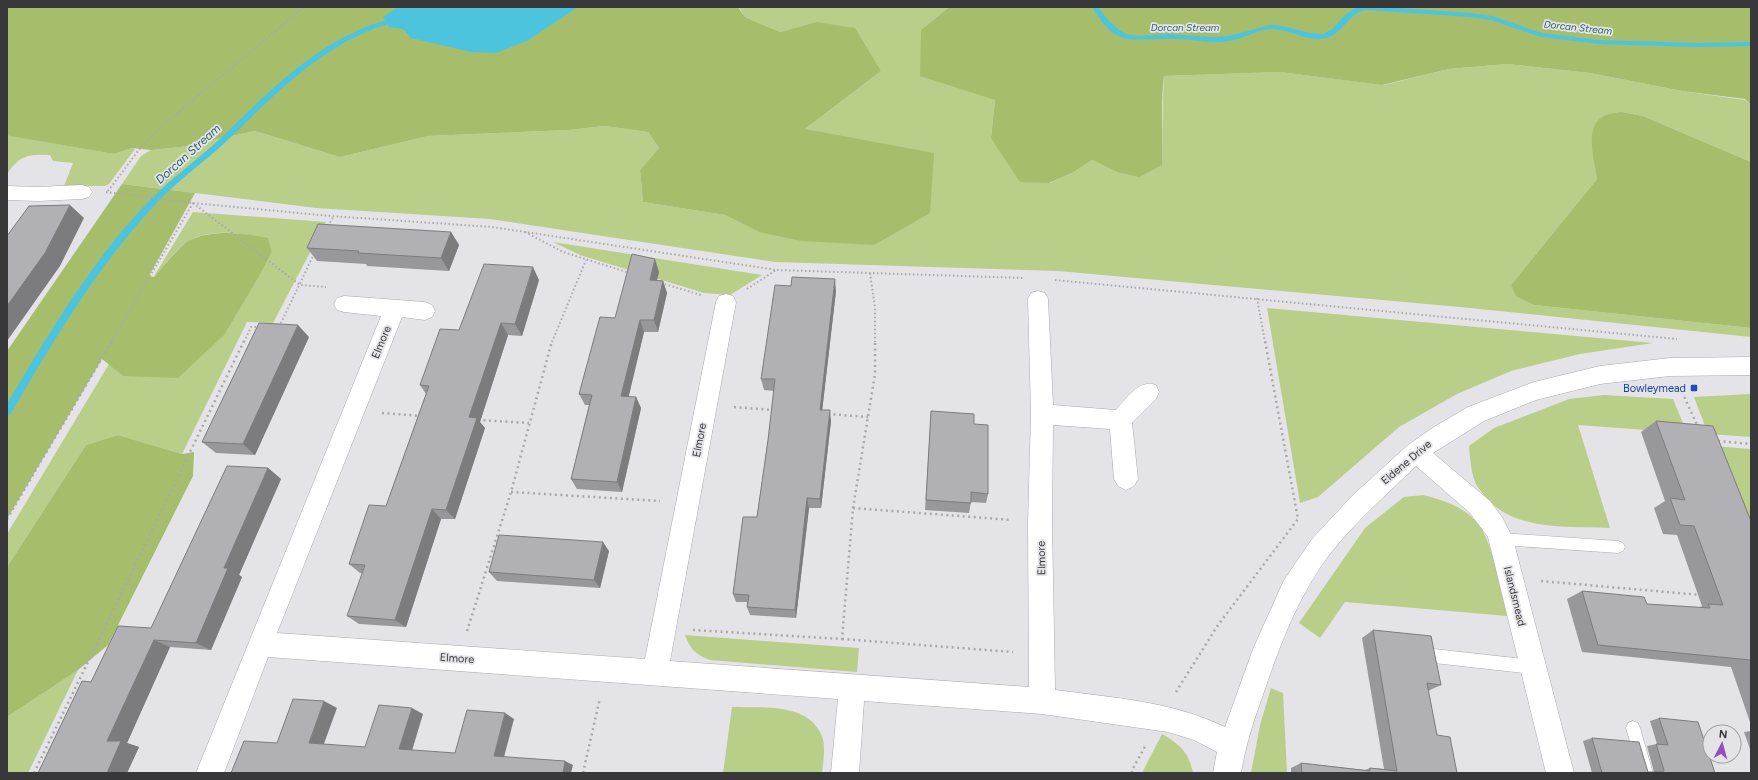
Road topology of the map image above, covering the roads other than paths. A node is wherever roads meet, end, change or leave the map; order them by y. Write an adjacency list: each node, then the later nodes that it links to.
1 (7, 192): 3 (street)
2 (82, 192): 3 (street)
3 (38, 194): 4 (street)
4 (24, 214)
5 (1034, 289): 12 (street, Elmore)
6 (726, 302): 21 (street, Elmore)
7 (344, 304): 8 (street, Elmore)
8 (395, 308): 9 (street, Elmore); 18 (street, Elmore)
9 (425, 311)
10 (1751, 366): 14 (street, Eldene Drive)
11 (1148, 392): 13 (street)
12 (1042, 414): 13 (street); 23 (street, Elmore)
13 (1121, 420): 15 (street)
14 (1416, 452): 16 (street, Islandsmead); 25 (street, Eldene Drive)
15 (1126, 479)
16 (1501, 539): 17 (lane); 20 (street, Islandsmead)
17 (1618, 547)
18 (260, 644): 21 (street, Elmore); 26 (street, Elmore)
19 (1434, 656): 20 (lane)
20 (1533, 667): 29 (street, Islandsmead)
21 (655, 673): 22 (street, Elmore)
22 (852, 688): 23 (street, Elmore); 27 (street)
23 (1042, 701): 25 (street, Elmore)
24 (1633, 728): 30 (lane)
25 (1232, 745): 28 (street, Eldene Drive)
26 (210, 773)
27 (844, 773)
28 (1227, 773)
29 (1560, 773)
30 (1646, 773)

